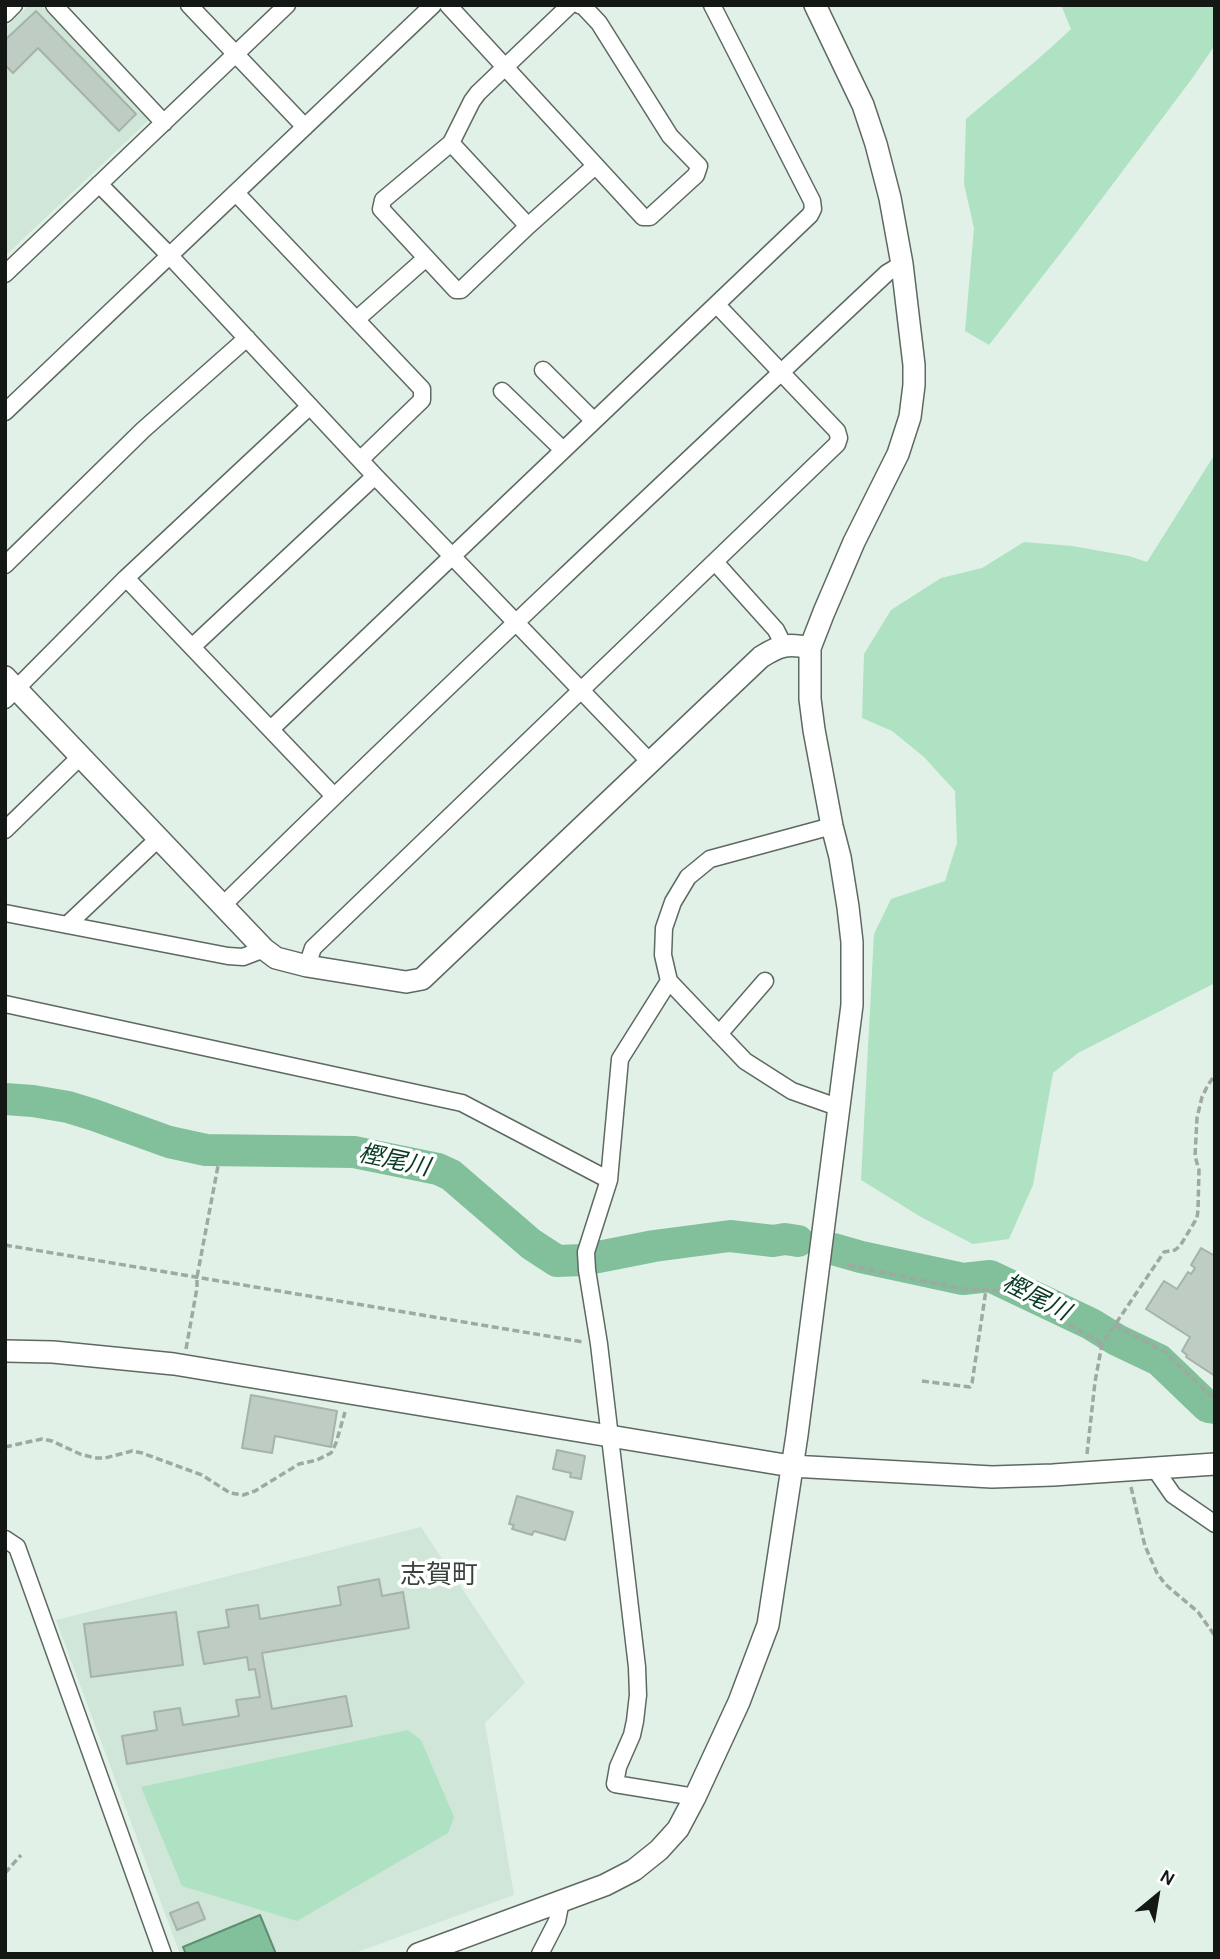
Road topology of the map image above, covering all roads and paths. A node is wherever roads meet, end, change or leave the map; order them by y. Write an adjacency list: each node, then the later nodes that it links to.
1 (14, 5): 11 (street)
2 (54, 5): 14 (street)
3 (189, 5): 12 (street)
4 (287, 5): 12 (street)
5 (433, 5): 15 (street)
6 (447, 5): 13 (street)
7 (570, 5): 13 (street)
8 (579, 5): 17 (street)
9 (712, 5): 25 (street)
10 (815, 5): 23 (street)
11 (5, 14)
12 (237, 54): 14 (street); 15 (street)
13 (504, 68): 16 (street); 17 (street)
14 (164, 123): 18 (street)
15 (305, 127): 19 (street)
16 (451, 143): 20 (street); 22 (street)
17 (595, 166): 20 (street)
18 (99, 184): 21 (street); 24 (street)
19 (236, 192): 21 (street); 26 (street)
20 (528, 226): 22 (street)
21 (170, 256): 27 (street); 32 (street)
22 (426, 258): 26 (street)
23 (902, 264): 29 (street); 44 (street)
24 (5, 274)
25 (717, 305): 29 (street); 33 (street)
26 (357, 319): 35 (street)
27 (247, 338): 31 (street); 39 (street)
28 (543, 370): 33 (street)
29 (781, 373): 38 (street); 41 (street)
30 (502, 391): 34 (street)
31 (310, 406): 35 (street); 40 (street)
32 (5, 412)
33 (593, 420): 34 (street)
34 (562, 449): 37 (street)
35 (361, 459): 36 (street)
36 (375, 476): 37 (street); 43 (street)
37 (453, 555): 41 (street); 47 (street)
38 (715, 562): 42 (street); 46 (street)
39 (5, 565)
40 (126, 578): 43 (street); 45 (street)
41 (516, 623): 46 (street); 50 (street)
42 (784, 646): 44 (street); 49 (street)
43 (192, 647): 47 (street)
44 (810, 648): 51 (street)
45 (9, 689): 48 (street)
46 (581, 691): 49 (street); 58 (street)
47 (271, 729): 50 (street)
48 (81, 756): 52 (street); 53 (street)
49 (651, 762): 58 (street)
50 (334, 796): 54 (street)
51 (832, 826): 59 (street); 64 (street)
52 (5, 830)
53 (159, 838): 54 (street); 56 (street)
54 (223, 905): 57 (street)
55 (5, 913): 56 (street)
56 (67, 925): 57 (street)
57 (264, 950): 58 (street)
58 (307, 966)
59 (669, 981): 62 (street); 66 (street)
60 (765, 981): 62 (street)
61 (5, 1004): 66 (street)
62 (719, 1034): 64 (street)
63 (1215, 1075): 71 (path)
64 (840, 1108): 82 (street)
65 (218, 1166): 69 (path)
66 (609, 1180): 73 (street)
67 (5, 1245): 69 (path)
68 (848, 1265): 70 (path)
69 (197, 1277): 73 (path); 75 (path)
70 (986, 1290): 72 (path); 76 (path)
71 (1115, 1325): 72 (path); 78 (path)
72 (1102, 1344): 85 (path)
73 (599, 1345): 79 (street)
74 (5, 1351): 75 (street)
75 (183, 1365): 77 (street)
76 (922, 1381)
77 (349, 1392): 79 (street); 80 (path)
78 (1215, 1398)
79 (611, 1436): 82 (street); 89 (street)
80 (5, 1447)
81 (1215, 1465): 83 (street)
82 (791, 1466): 85 (street); 89 (street)
83 (1155, 1469): 84 (street); 86 (street)
84 (1127, 1471): 85 (street); 88 (path)
85 (1088, 1473)
86 (1215, 1524)
87 (5, 1539): 93 (street)
88 (1215, 1636)
89 (695, 1797): 92 (street)
90 (21, 1855): 91 (path)
91 (5, 1873)
92 (561, 1901): 94 (street); 95 (street)
93 (163, 1954)
94 (418, 1954)
95 (540, 1954)

